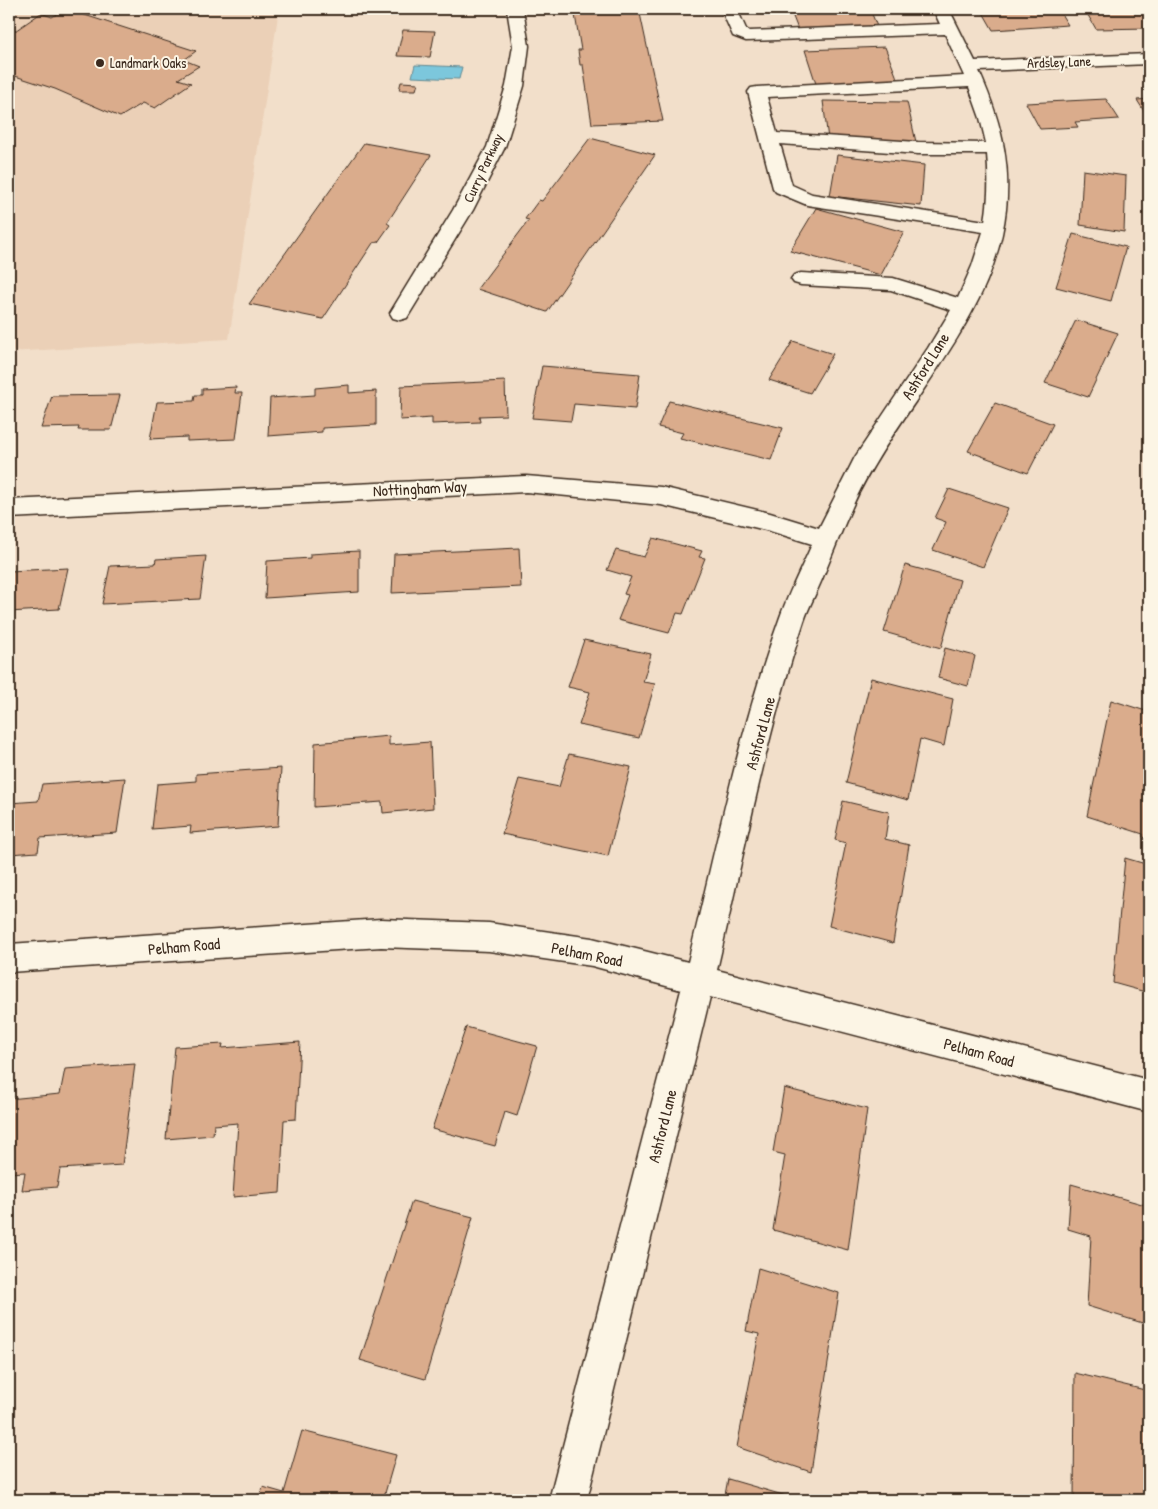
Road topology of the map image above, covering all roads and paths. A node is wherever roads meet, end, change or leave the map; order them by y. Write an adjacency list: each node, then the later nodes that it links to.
1 (515, 9): 12 (street, Curry Parkway)
2 (729, 9): 4 (street)
3 (941, 9): 4 (street, Ashford Lane)
4 (951, 29): 6 (street, Ashford Lane)
5 (1149, 59): 6 (street, Ardsley Lane)
6 (973, 74): 7 (street, Ardsley Lane); 8 (street, Ashford Lane)
7 (769, 138): 8 (street); 9 (street)
8 (997, 149): 9 (street, Ashford Lane)
9 (993, 228): 11 (street, Ashford Lane)
10 (801, 279): 11 (street)
11 (962, 306): 14 (street, Ashford Lane)
12 (400, 313)
13 (9, 509): 14 (street, Nottingham Way)
14 (826, 539): 16 (street, Ashford Lane)
15 (9, 958): 16 (street, Pelham Road)
16 (698, 981): 17 (street, Pelham Road); 18 (street, Ashford Lane)
17 (1149, 1096)
18 (568, 1500)

